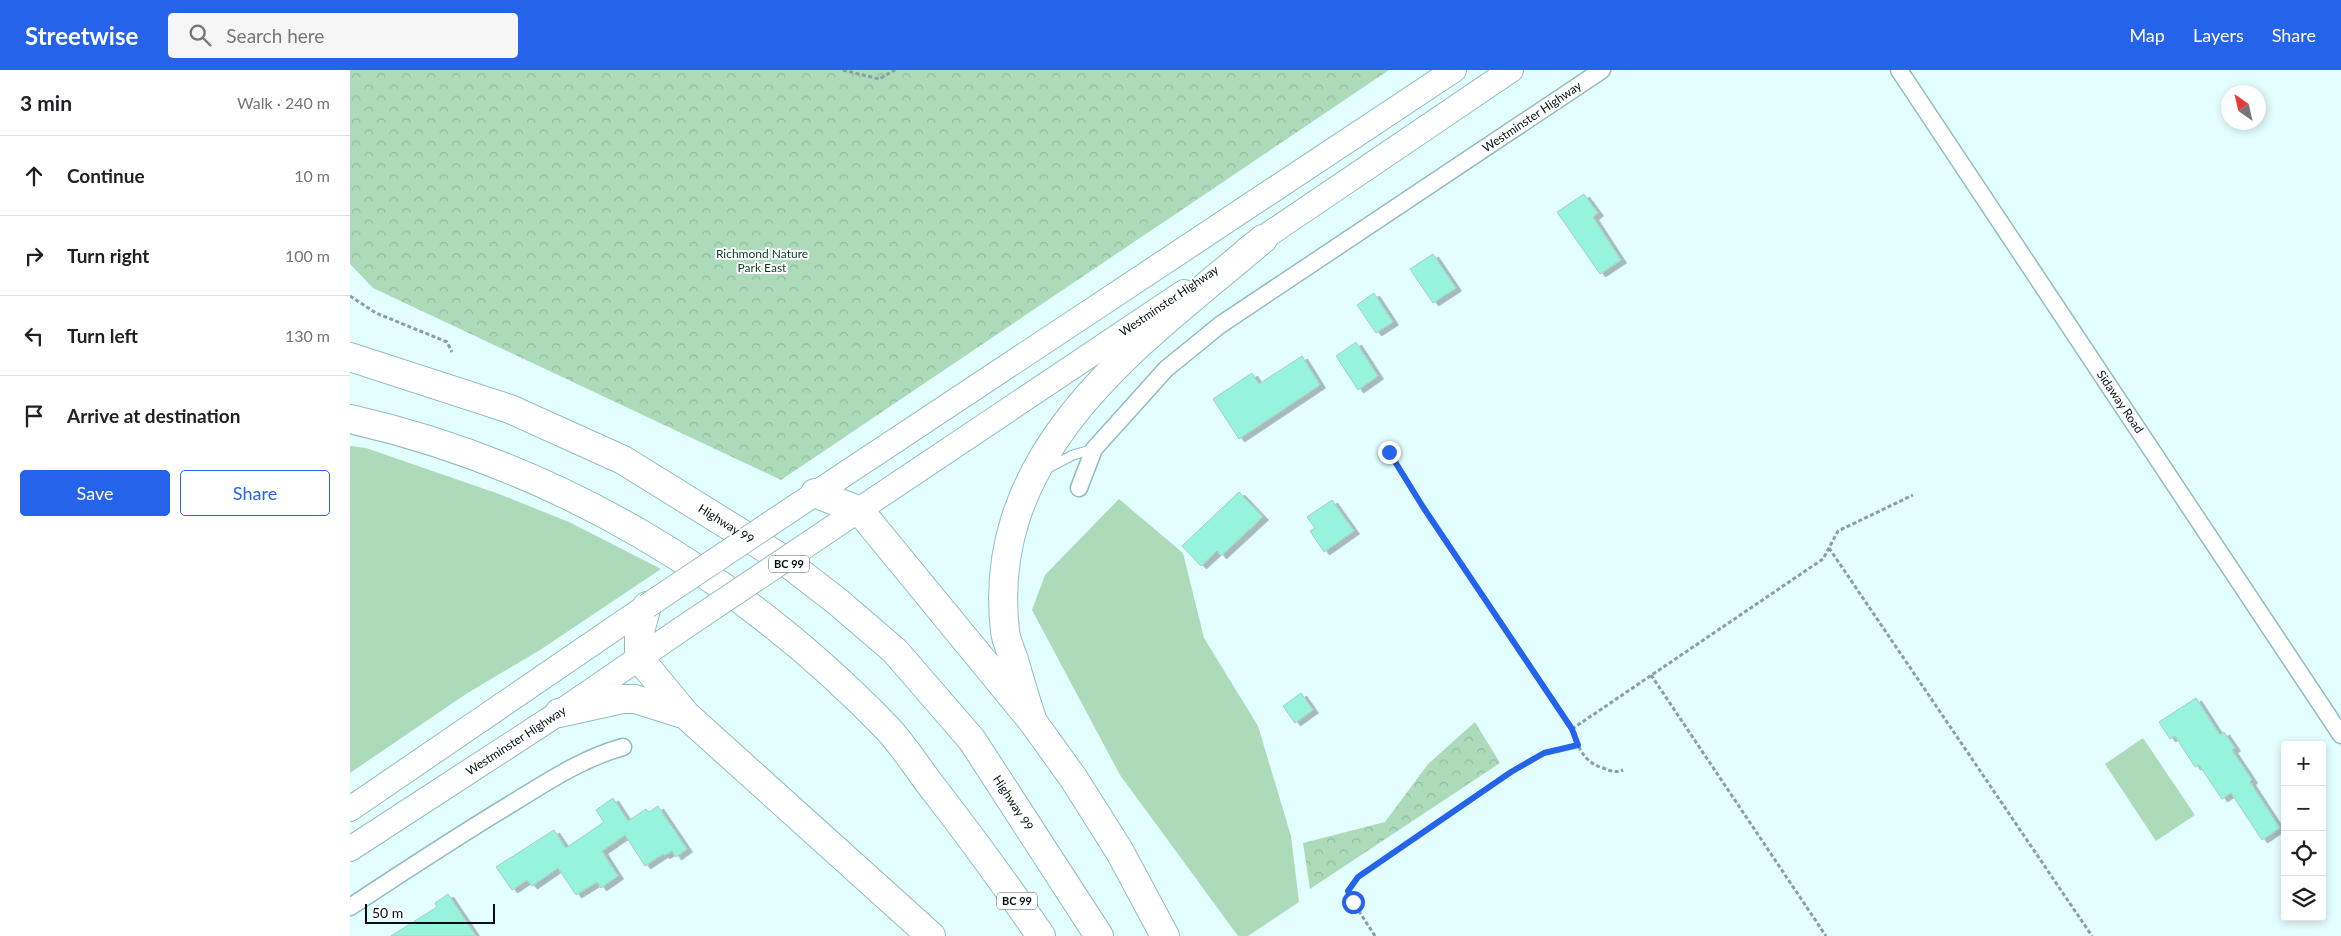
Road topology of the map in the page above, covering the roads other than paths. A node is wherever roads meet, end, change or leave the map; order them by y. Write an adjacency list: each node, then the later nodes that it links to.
1 (1454, 70): 11 (main road)
2 (1512, 70): 5 (main road, Westminster Highway)
3 (1602, 70): 8 (street, Westminster Highway)
4 (1899, 70): 18 (street, Sidaway Road)
5 (1263, 238): 9 (highway); 12 (main road, Westminster Highway)
6 (350, 356): 25 (highway, Highway 99 / BC 99)
7 (350, 419): 24 (highway, BC 99)
8 (1094, 449): 9 (lane); 10 (street, Westminster Highway)
9 (1033, 476): 17 (highway)
10 (1079, 488)
11 (815, 493): 12 (highway); 13 (main road, bridge)
12 (860, 511): 14 (main road, Westminster Highway, bridge); 17 (highway)
13 (647, 606): 14 (highway); 20 (main road)
14 (639, 658): 15 (main road, Westminster Highway); 16 (highway)
15 (559, 713): 16 (highway); 21 (main road, Westminster Highway)
16 (686, 714): 23 (highway)
17 (1033, 722): 26 (highway)
18 (2341, 735)
19 (623, 747): 22 (street)
20 (350, 809)
21 (350, 849)
22 (350, 907)
23 (931, 936)
24 (1041, 936)
25 (1099, 936)
26 (1165, 936)

